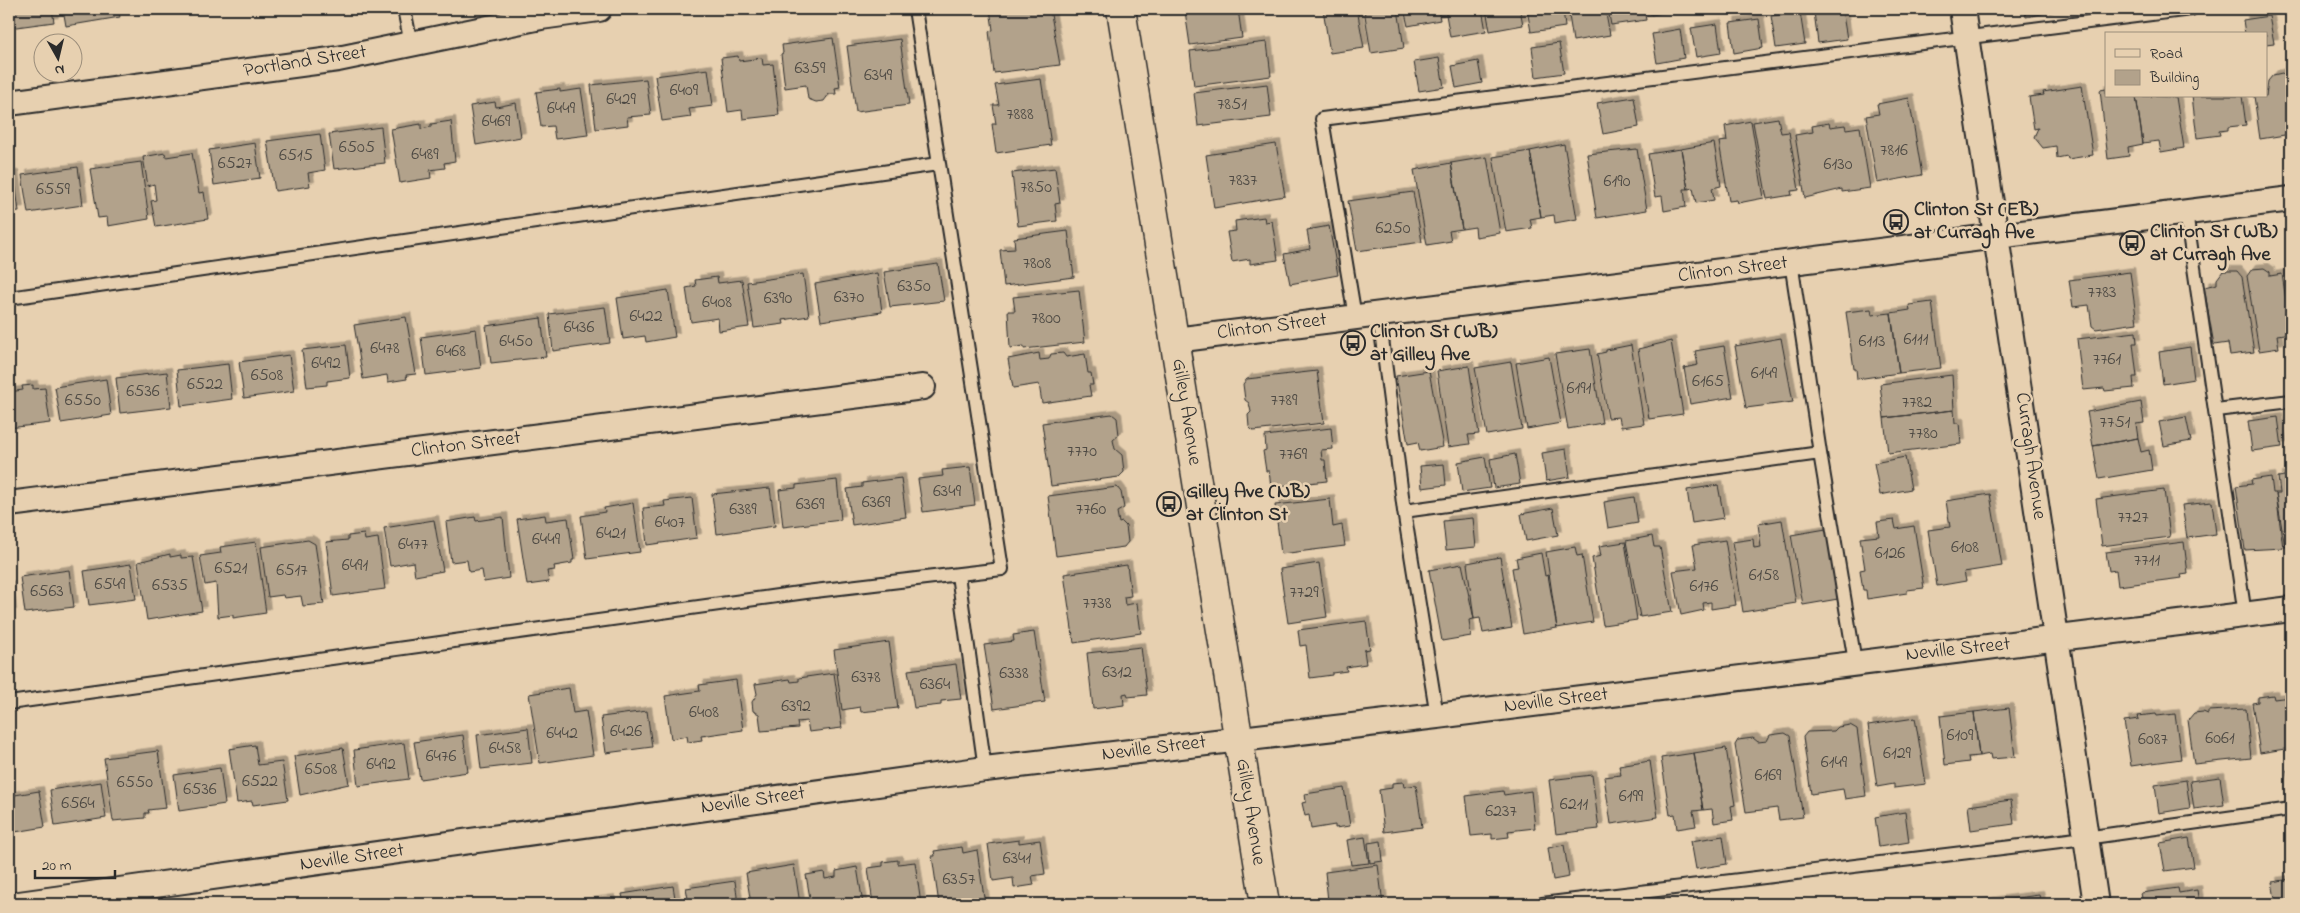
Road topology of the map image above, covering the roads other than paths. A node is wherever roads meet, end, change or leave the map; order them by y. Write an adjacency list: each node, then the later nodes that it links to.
1 (404, 9): 8 (lane)
2 (599, 9): 8 (street, Portland Street)
3 (915, 9): 10 (lane)
4 (1121, 9): 18 (street, Gilley Avenue)
5 (1962, 9): 7 (street, Curragh Avenue)
6 (2191, 9): 7 (lane)
7 (1967, 38): 13 (street, Curragh Avenue); 17 (lane)
8 (411, 44): 9 (street, Portland Street)
9 (9, 103)
10 (938, 164): 15 (lane); 25 (lane)
11 (2291, 200): 12 (street, Clinton Street)
12 (2186, 213): 13 (street, Clinton Street); 21 (lane)
13 (1997, 237): 14 (street, Clinton Street); 28 (street, Curragh Avenue)
14 (1791, 262): 16 (street, Clinton Street); 22 (lane)
15 (9, 298)
16 (1379, 314): 17 (street, Clinton Street); 24 (lane)
17 (1355, 317): 18 (street, Clinton Street)
18 (1175, 340): 32 (street, Gilley Avenue)
19 (923, 387): 23 (street, Clinton Street)
20 (2291, 401): 21 (lane)
21 (2216, 410): 27 (lane)
22 (1820, 453): 24 (lane); 29 (lane)
23 (9, 504)
24 (1404, 511): 31 (lane)
25 (958, 575): 30 (lane); 33 (lane)
26 (2291, 609): 27 (street, Neville Street)
27 (2245, 615): 28 (street, Neville Street)
28 (2056, 639): 29 (street, Neville Street); 35 (street, Curragh Avenue)
29 (1855, 662): 31 (street, Neville Street)
30 (9, 703)
31 (1437, 716): 32 (street, Neville Street)
32 (1239, 739): 33 (street, Neville Street); 37 (street, Gilley Avenue)
33 (985, 769): 36 (street, Neville Street)
34 (2291, 809): 35 (lane)
35 (2085, 838): 38 (lane); 39 (street, Curragh Avenue)
36 (19, 904)
37 (1265, 904)
38 (1542, 904)
39 (2096, 904)

